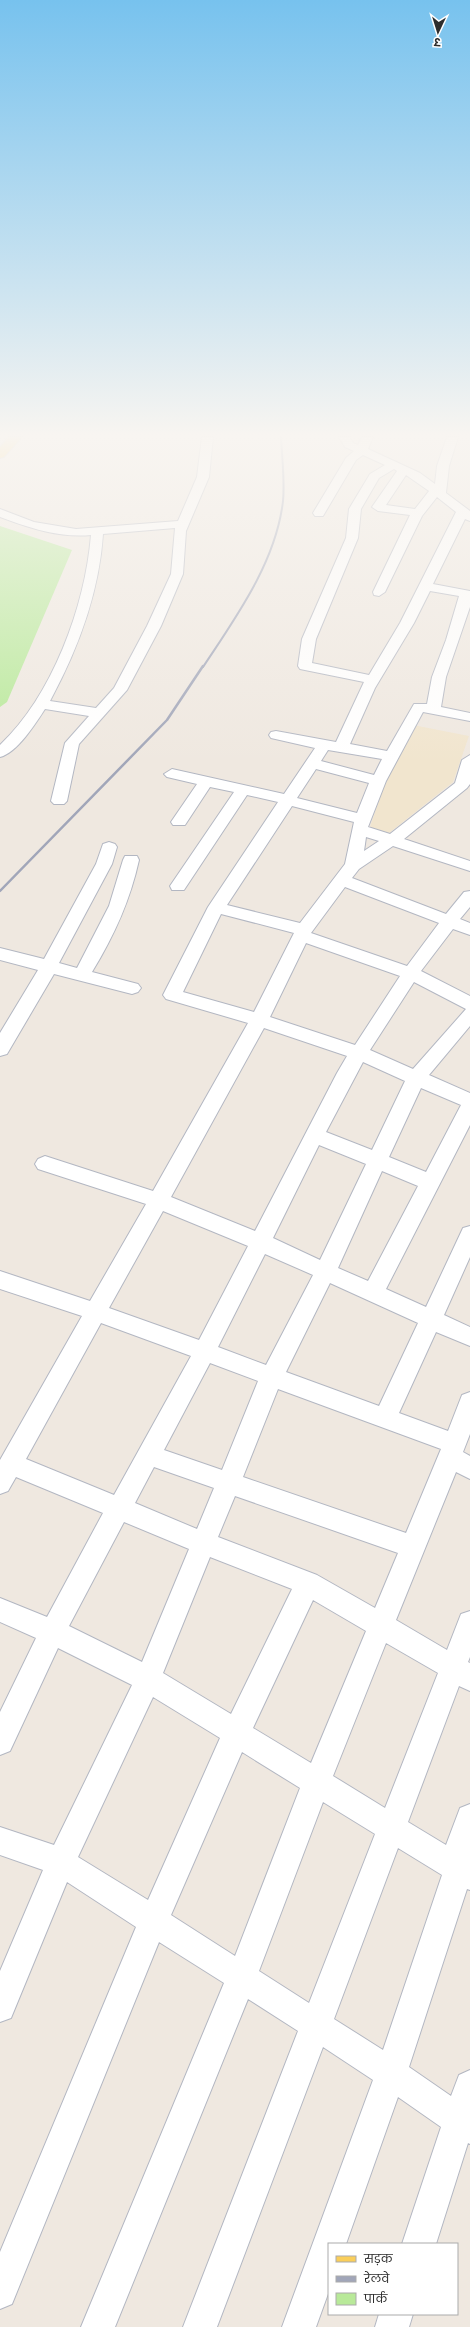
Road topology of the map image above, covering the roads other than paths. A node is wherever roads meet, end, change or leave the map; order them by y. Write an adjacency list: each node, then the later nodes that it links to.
1 (97, 546): 10 (street)
2 (179, 546): 12 (street)
3 (349, 546): 9 (street)
4 (401, 546): 7 (street)
5 (450, 546): 6 (street)
6 (426, 586): 8 (street); 9 (street)
7 (379, 592)
8 (467, 604): 11 (street)
9 (373, 680): 16 (street)
10 (39, 704): 12 (street); 17 (street)
11 (433, 711): 13 (street); 18 (street)
12 (100, 713): 27 (street)
13 (470, 717)
14 (276, 735): 15 (street)
15 (324, 745): 16 (street); 20 (street)
16 (341, 747): 18 (street)
17 (0, 752)
18 (393, 756): 22 (street)
19 (470, 760): 24 (street)
20 (313, 764): 22 (street); 26 (street)
21 (172, 774): 23 (street)
22 (378, 781): 29 (street)
23 (206, 782): 25 (street); 28 (street)
24 (466, 786): 30 (street)
25 (243, 790): 26 (street); 35 (street)
26 (288, 800): 29 (street); 37 (street)
27 (59, 801)
28 (179, 822)
29 (361, 825): 30 (street); 34 (street)
30 (392, 840): 33 (street); 34 (street)
31 (109, 847): 42 (street)
32 (131, 860): 44 (street)
33 (470, 866)
34 (347, 872): 38 (street); 40 (street)
35 (178, 886)
36 (470, 896): 38 (street)
37 (216, 907): 40 (street); 48 (street)
38 (450, 921): 39 (street); 43 (street)
39 (470, 929)
40 (302, 933): 43 (street); 48 (street)
41 (0, 954): 42 (street)
42 (48, 968): 44 (street); 49 (street)
43 (410, 973): 46 (street); 50 (street)
44 (81, 976): 45 (street)
45 (132, 988)
46 (470, 1004)
47 (470, 1014): 51 (street)
48 (259, 1020): 50 (street); 58 (street)
49 (0, 1049)
50 (358, 1053): 51 (street); 54 (street)
51 (416, 1078): 52 (street); 55 (street)
52 (470, 1102)
53 (470, 1106): 57 (street)
54 (314, 1135): 55 (street); 60 (street)
55 (376, 1159): 57 (street); 61 (street)
56 (45, 1164): 58 (street)
57 (430, 1182): 63 (street)
58 (158, 1200): 60 (street); 64 (street)
59 (470, 1234): 65 (street)
60 (260, 1242): 61 (street); 67 (street)
61 (325, 1272): 63 (street); 68 (street)
62 (0, 1280): 64 (street)
63 (373, 1293): 65 (street)
64 (96, 1312): 67 (street); 73 (street)
65 (430, 1319): 66 (street); 70 (street)
66 (470, 1337)
67 (204, 1352): 68 (street); 71 (street)
68 (271, 1378): 70 (street); 74 (street)
69 (470, 1402): 72 (street)
70 (386, 1419): 72 (street)
71 (149, 1456): 74 (street); 75 (street)
72 (458, 1456): 77 (street)
73 (5, 1474): 75 (street)
74 (227, 1483): 76 (street); 77 (street)
75 (119, 1508): 76 (street); 82 (street)
76 (203, 1543): 78 (street); 84 (street)
77 (413, 1547): 81 (street)
78 (308, 1583): 81 (street); 85 (street)
79 (0, 1610): 82 (street)
80 (470, 1623): 83 (street)
81 (381, 1626): 83 (street); 87 (street)
82 (53, 1632): 84 (street); 86 (street)
83 (461, 1673): 89 (street)
84 (148, 1679): 85 (street); 91 (street)
85 (236, 1733): 87 (street); 93 (street)
86 (0, 1741)
87 (316, 1783): 89 (street); 94 (street)
88 (470, 1818): 92 (street)
89 (392, 1829): 92 (street); 96 (street)
90 (0, 1841): 91 (street)
91 (60, 1862): 93 (street); 95 (street)
92 (461, 1870): 97 (street)
93 (153, 1922): 94 (street); 103 (street)
94 (240, 1978): 96 (street); 105 (street)
95 (0, 2007)
96 (314, 2024): 97 (street); 106 (street)
97 (390, 2073): 99 (street); 100 (street)
98 (470, 2086): 99 (street)
99 (465, 2124): 101 (street)
100 (329, 2243)
101 (419, 2243)
102 (328, 2247): 107 (street)
103 (0, 2292)
104 (396, 2315): 108 (street)
105 (98, 2327)
106 (200, 2327)
107 (299, 2327)
108 (392, 2327)

